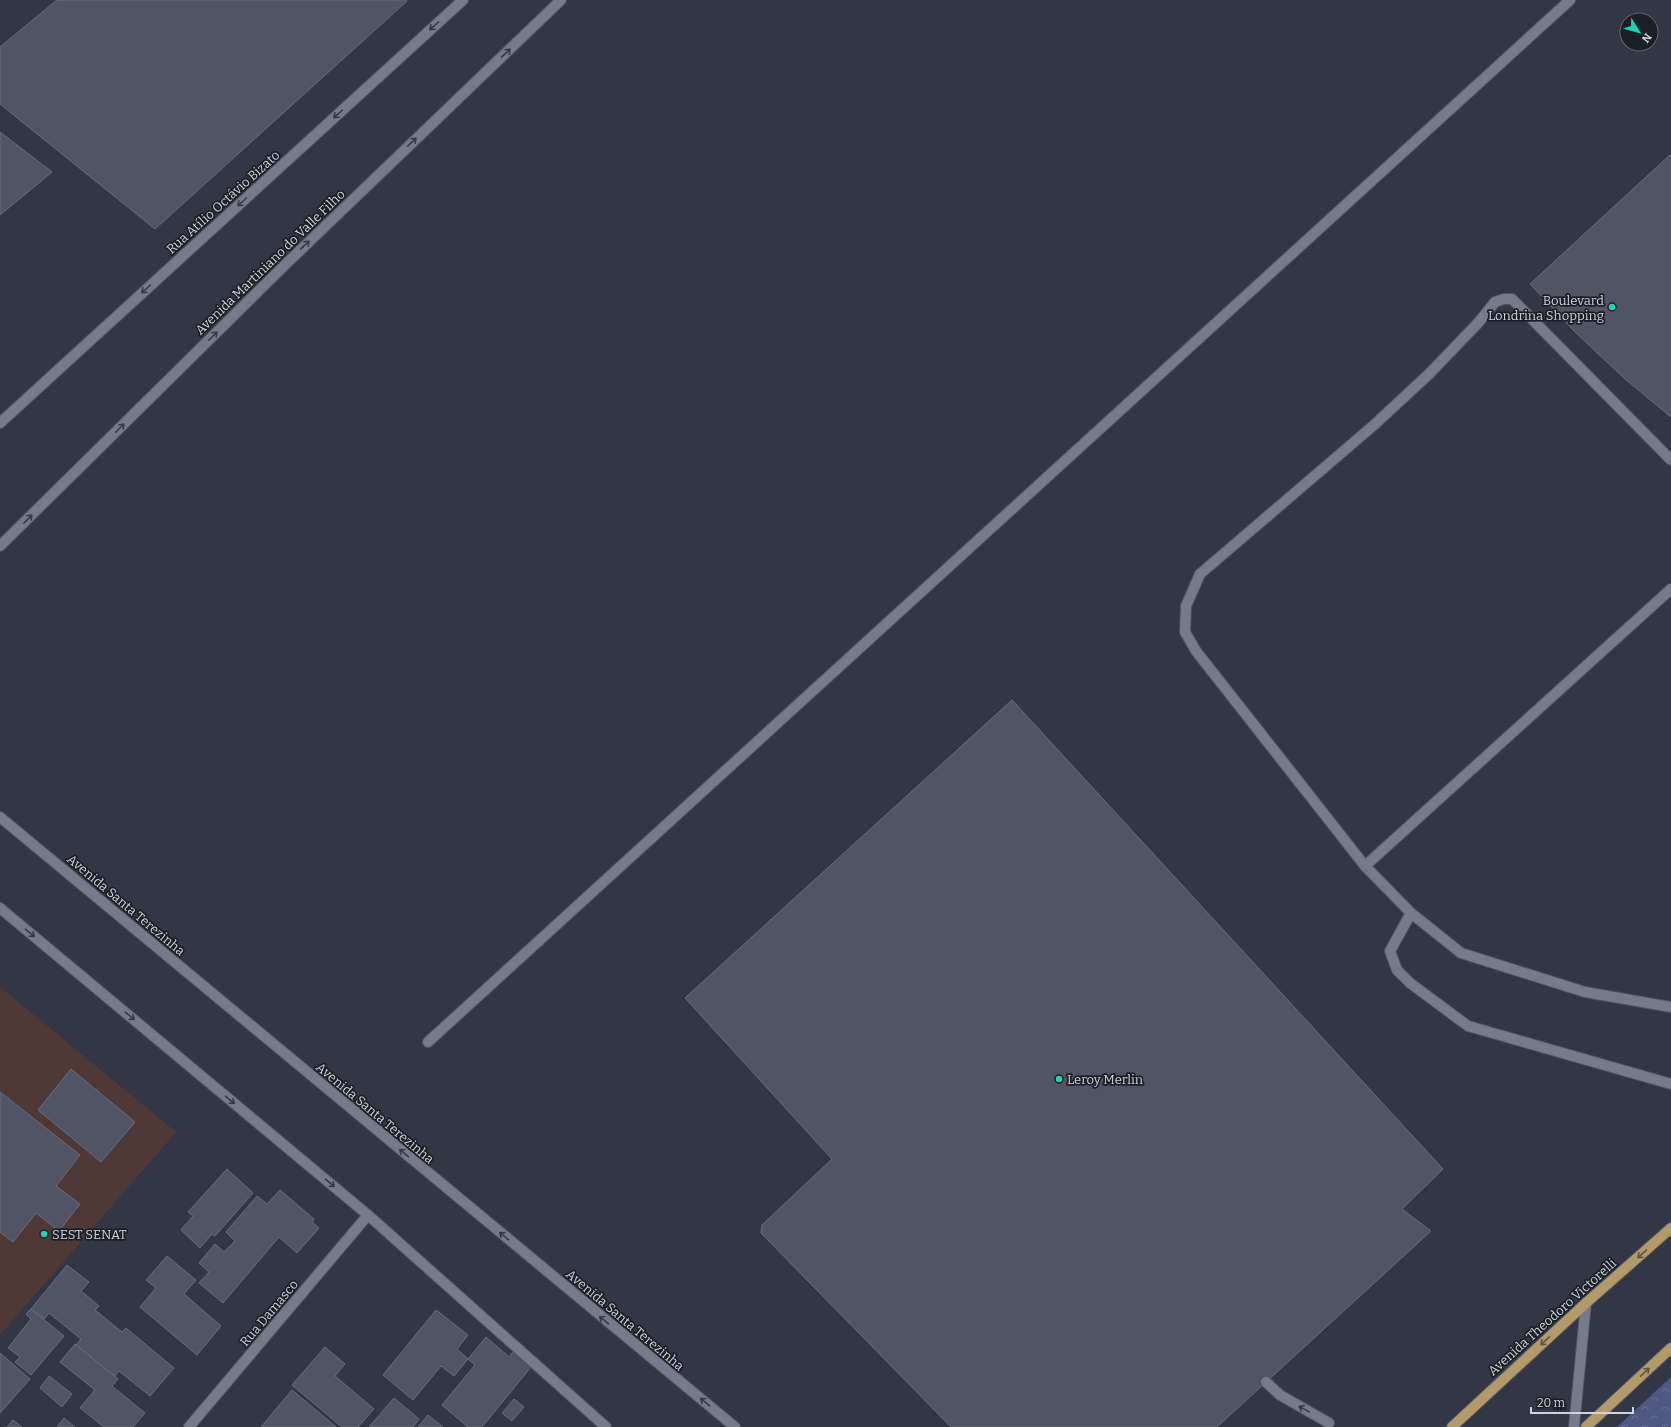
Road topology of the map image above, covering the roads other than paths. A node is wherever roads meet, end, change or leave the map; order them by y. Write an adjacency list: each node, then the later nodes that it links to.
1 (463, 0): 4 (street, Rua Atílio Octávio Bizato, one-way to 4)
2 (562, 0): 6 (street, Avenida Martiniano do Valle Filho, one-way to 2)
3 (1570, 0): 13 (street)
4 (0, 423)
5 (1671, 460): 9 (street)
6 (0, 546)
7 (1671, 588): 9 (street)
8 (0, 817): 23 (street, Avenida Santa Terezinha, one-way to 8)
9 (1365, 866): 11 (street)
10 (0, 908): 15 (street, one-way to 15)
11 (1411, 913): 12 (street); 14 (street)
12 (1671, 1007)
13 (428, 1042)
14 (1671, 1084)
15 (368, 1215): 21 (street, Rua Damasco); 22 (street)
16 (1671, 1228): 17 (main road, Avenida Theodoro Victorelli, one-way to 17)
17 (1586, 1303): 24 (main road, Avenida Theodoro Victorelli, one-way to 24); 25 (street)
18 (1671, 1348): 26 (main road, one-way to 18)
19 (1266, 1382): 20 (street, one-way to 19)
20 (1329, 1423)
21 (189, 1427)
22 (606, 1427)
23 (735, 1427)
24 (1452, 1427)
25 (1574, 1427)
26 (1586, 1427)

